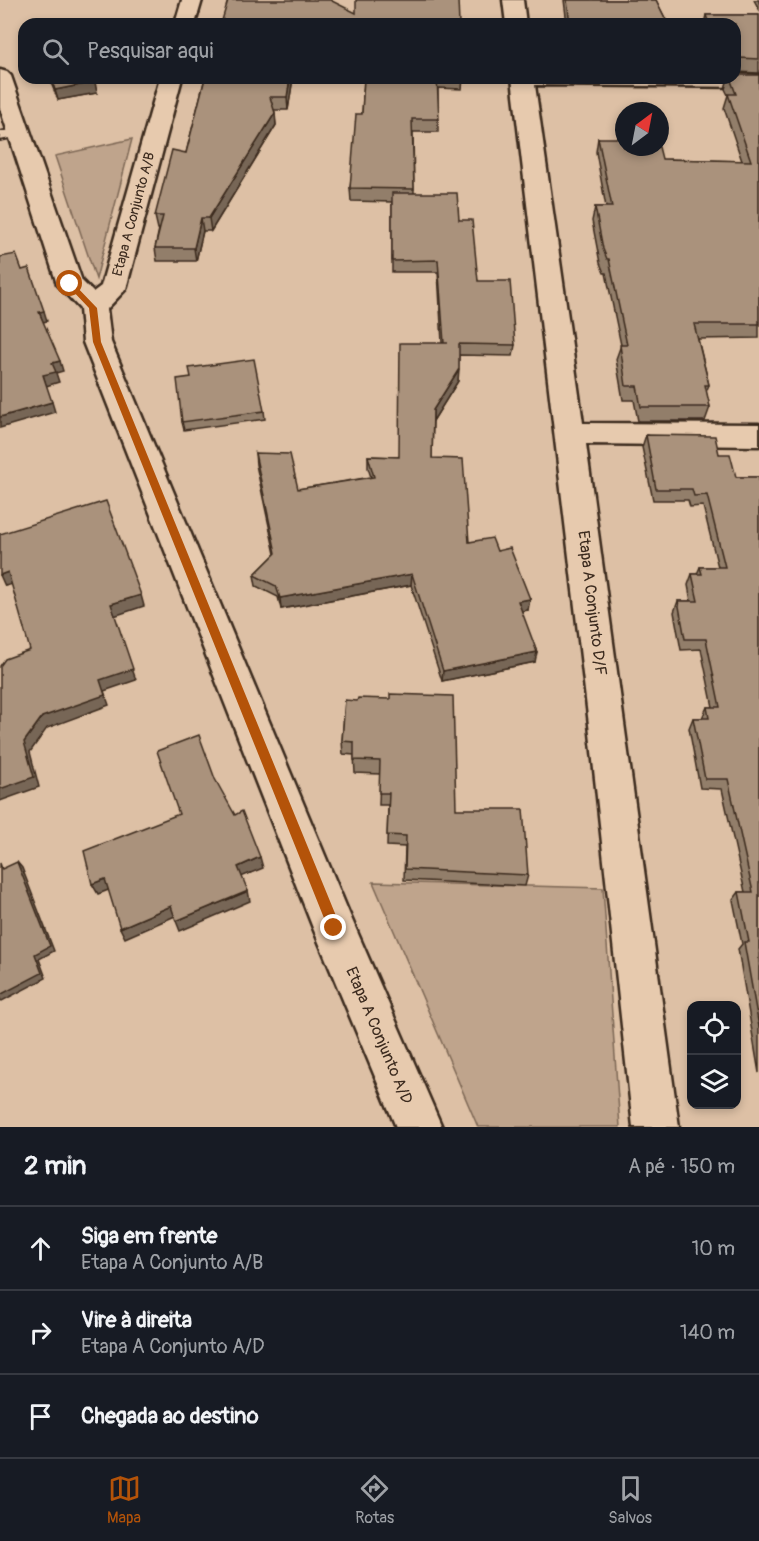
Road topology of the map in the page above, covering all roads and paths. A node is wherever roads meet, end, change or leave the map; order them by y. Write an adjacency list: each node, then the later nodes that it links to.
1 (192, 0): 3 (street)
2 (513, 0): 4 (street)
3 (187, 18)
4 (515, 18)
5 (0, 76): 10 (street)
6 (741, 81): 7 (street)
7 (759, 81)
8 (169, 84): 11 (street, Etapa A Conjunto A/B)
9 (524, 84): 12 (street, Etapa A Conjunto D/F)
10 (10, 134): 11 (street)
11 (93, 308): 14 (street, Etapa A Conjunto A/D)
12 (571, 433): 13 (street); 15 (street, Etapa A Conjunto D/F)
13 (759, 435)
14 (418, 1127)
15 (656, 1127)

